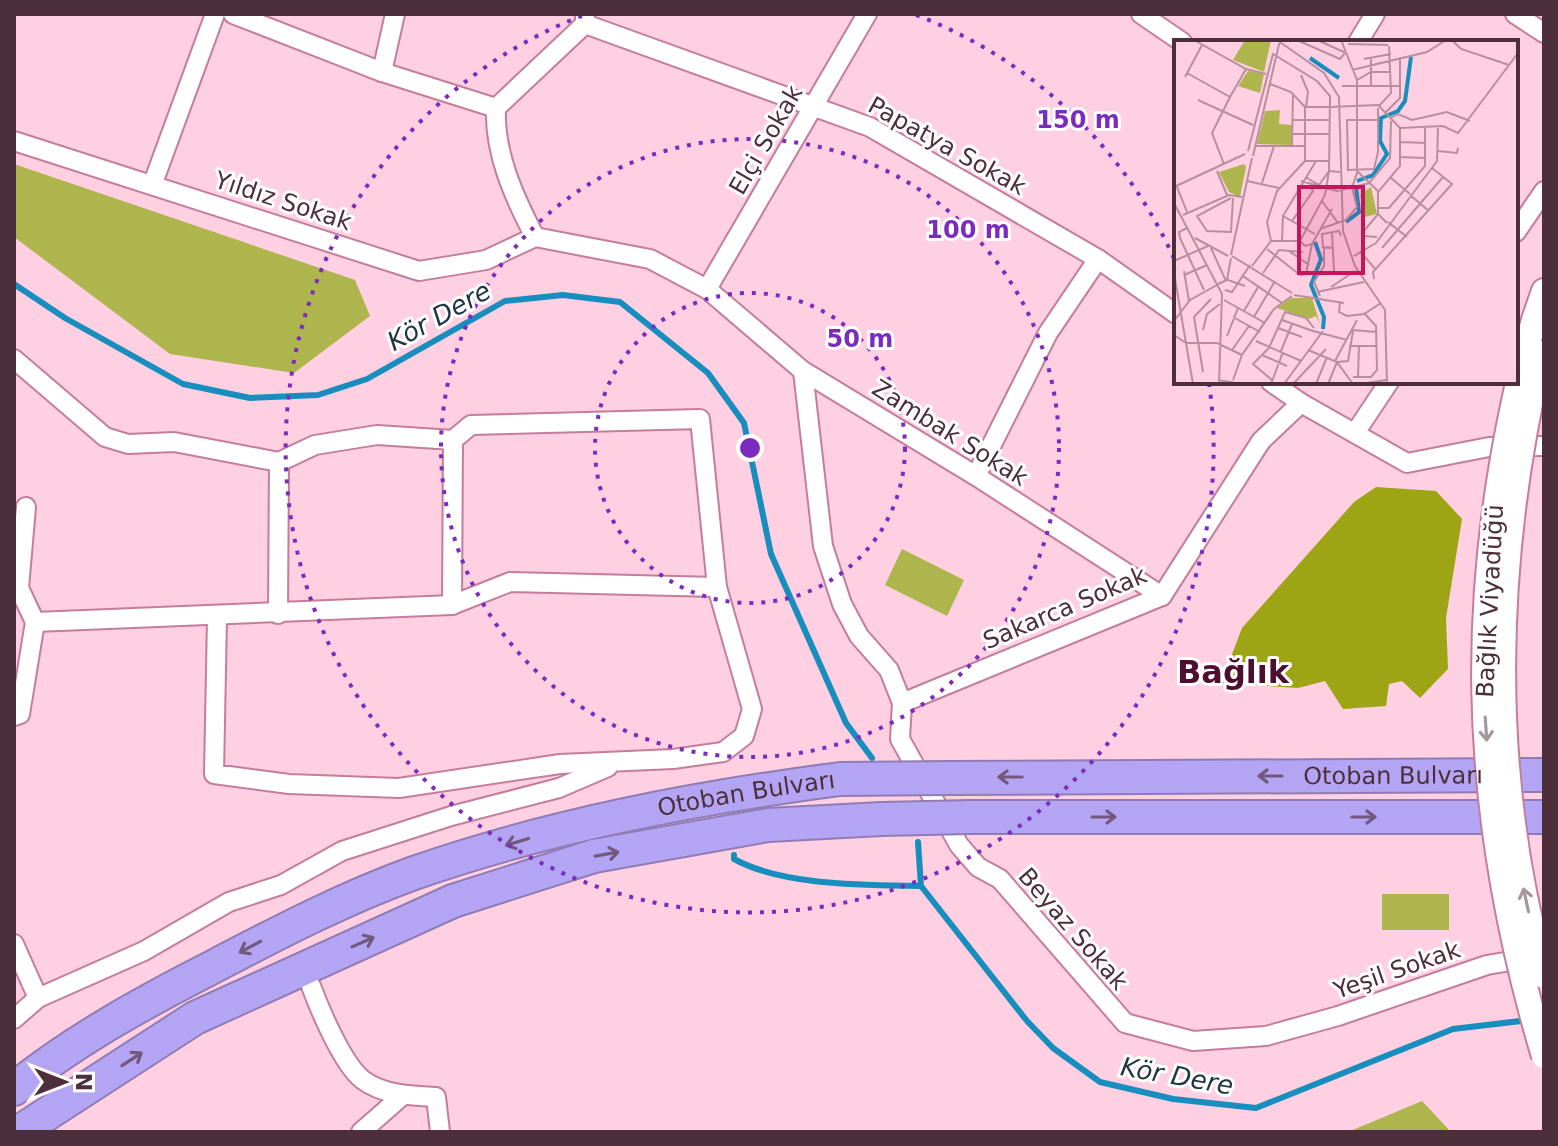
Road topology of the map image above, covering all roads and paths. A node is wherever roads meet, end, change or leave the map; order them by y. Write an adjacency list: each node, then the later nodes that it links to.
1 (215, 14): 16 (street)
2 (233, 14): 12 (street)
3 (395, 14): 12 (street)
4 (867, 14): 13 (street, Elçi Sokak)
5 (1141, 14): 10 (street)
6 (1375, 14): 11 (street)
7 (1515, 14): 9 (street)
8 (585, 19): 13 (street, Papatya Sokak); 14 (street)
9 (1544, 33)
10 (1179, 40)
11 (1359, 40)
12 (382, 72): 14 (street)
13 (813, 107): 20 (street, Papatya Sokak); 21 (street, Elçi Sokak)
14 (496, 108): 19 (street)
15 (14, 141): 16 (street, Yıldız Sokak)
16 (153, 183): 19 (street, Yıldız Sokak)
17 (1544, 191): 18 (street)
18 (1518, 229)
19 (535, 237): 21 (street, Zambak Sokak)
20 (1098, 259): 23 (street, Papatya Sokak); 34 (street)
21 (707, 289): 26 (street, Zambak Sokak)
22 (1544, 291): 24 (street, Bağlık Viyadüğü)
23 (1174, 313)
24 (1539, 331): 49 (street, Bağlık Viyadüğü, one-way to 24, bridge); 54 (street, Bağlık Viyadüğü, one-way to 54, bridge)
25 (14, 359): 33 (street)
26 (803, 371): 34 (street, Zambak Sokak); 42 (street)
27 (1274, 384): 29 (street)
28 (1388, 384): 30 (street)
29 (1301, 403): 30 (street); 37 (street, Sakarca Sokak)
30 (1355, 433): 32 (street)
31 (453, 440): 33 (street); 36 (street); 38 (street)
32 (1544, 446)
33 (279, 462): 39 (street)
34 (976, 476): 37 (street, Zambak Sokak)
35 (26, 507): 41 (street)
36 (717, 587): 38 (street); 44 (street)
37 (1162, 596): 42 (street, Sakarca Sokak)
38 (452, 605): 39 (street)
39 (278, 614): 40 (street)
40 (217, 617): 41 (street); 44 (street)
41 (35, 622): 43 (street)
42 (902, 703): 53 (street, Beyaz Sokak)
43 (14, 716)
44 (621, 761): 51 (street)
45 (1544, 775): 55 (highway, Otoban Bulvarı, one-way to 55, bridge)
46 (1544, 817): 57 (highway, Otoban Bulvarı, one-way to 46, bridge)
47 (14, 944): 51 (street)
48 (1544, 956): 53 (street, Yeşil Sokak)
49 (1544, 976)
50 (311, 986): 56 (street)
51 (38, 998): 52 (street)
52 (14, 1019)
53 (1266, 1036)
54 (1544, 1056)
55 (14, 1089)
56 (402, 1096): 58 (street); 59 (street)
57 (19, 1132)
58 (361, 1132)
59 (440, 1132)

